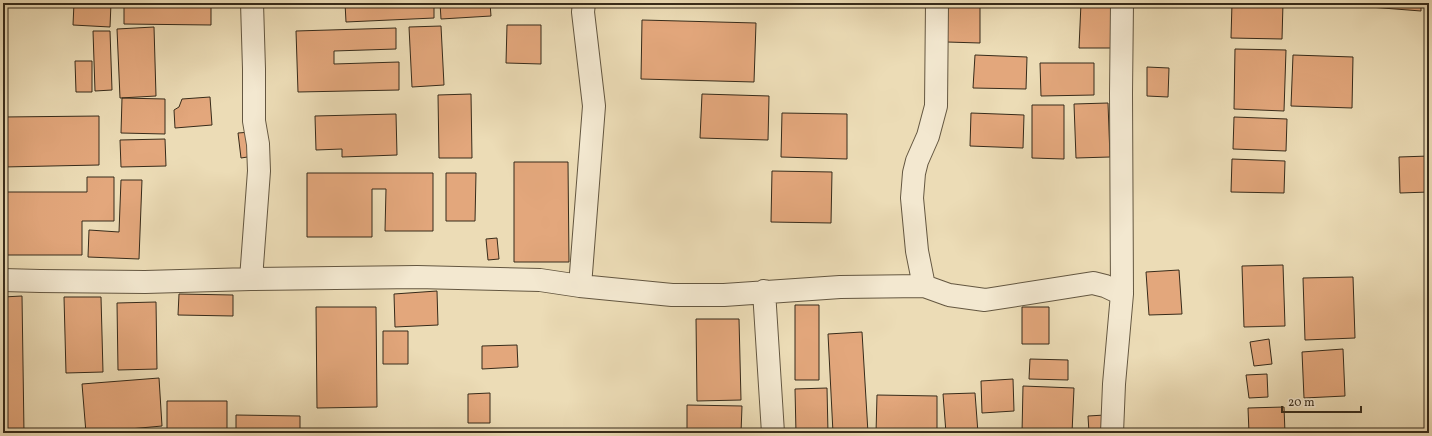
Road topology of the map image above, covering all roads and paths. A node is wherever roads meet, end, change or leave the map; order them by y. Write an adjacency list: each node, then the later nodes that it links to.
1 (252, 3): 5 (street)
2 (584, 3): 7 (street)
3 (937, 3): 8 (street)
4 (1122, 3): 10 (street)
5 (251, 279): 6 (street); 7 (street)
6 (3, 280)
7 (580, 286): 9 (street)
8 (924, 286): 9 (street); 10 (street)
9 (764, 291): 11 (street)
10 (1122, 294): 12 (street)
11 (773, 433)
12 (1112, 433)

